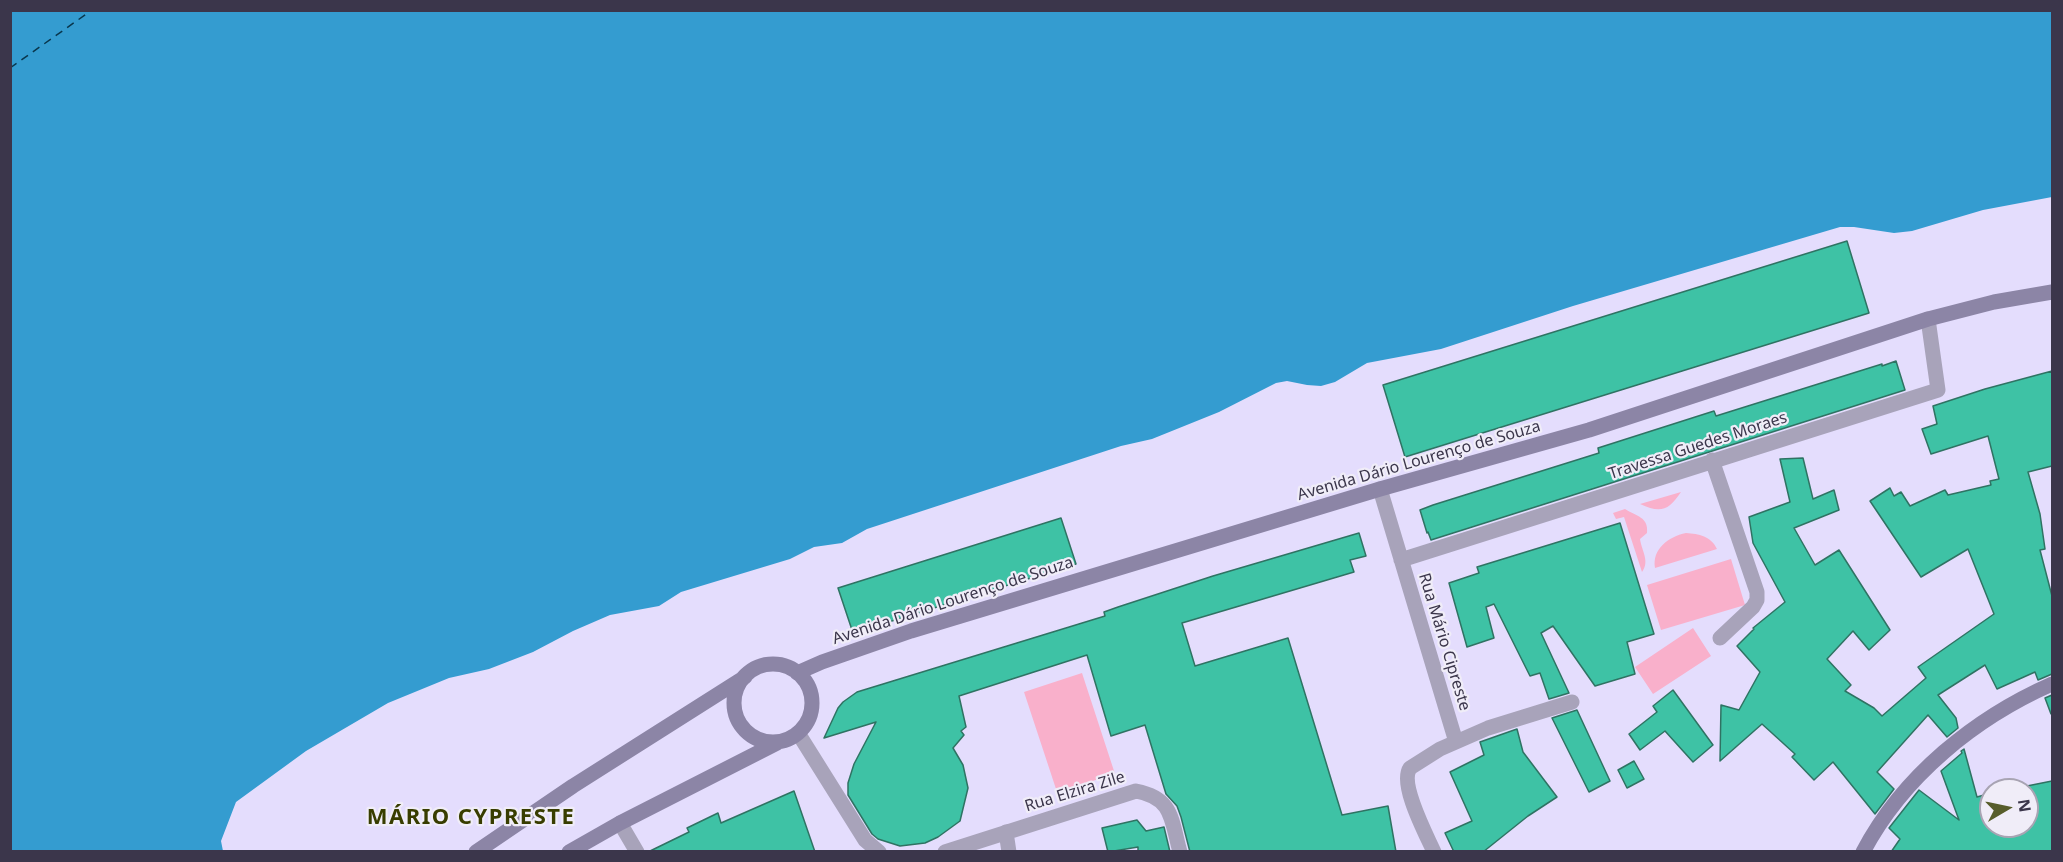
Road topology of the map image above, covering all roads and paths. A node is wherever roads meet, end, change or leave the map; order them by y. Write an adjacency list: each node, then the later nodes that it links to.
1 (2052, 292): 2 (street, Avenida Dário Lourenço de Souza)
2 (1928, 319): 3 (street, Travessa Guedes Moraes); 4 (street, Avenida Dário Lourenço de Souza)
3 (1712, 460): 5 (street, Travessa Guedes Moraes); 6 (street)
4 (1380, 489): 5 (street, Rua Mário Cipreste); 7 (street, Avenida Dário Lourenço de Souza)
5 (1401, 560): 13 (street, Rua Mário Cipreste)
6 (1720, 638)
7 (797, 673): 8 (street); 11 (street)
8 (745, 677): 12 (street); 16 (street)
9 (2052, 684): 24 (street)
10 (1572, 702): 13 (street)
11 (798, 733): 12 (street); 19 (street)
12 (780, 741): 14 (street)
13 (1456, 742): 23 (street)
14 (620, 823): 17 (street); 18 (street)
15 (1006, 832): 20 (street, Rua Elzira Zile); 21 (street); 22 (street, Rua Elzira Zile)
16 (476, 852)
17 (569, 852)
18 (637, 852)
19 (879, 852)
20 (945, 852)
21 (1009, 852)
22 (1180, 852)
23 (1434, 852)
24 (1863, 852)

